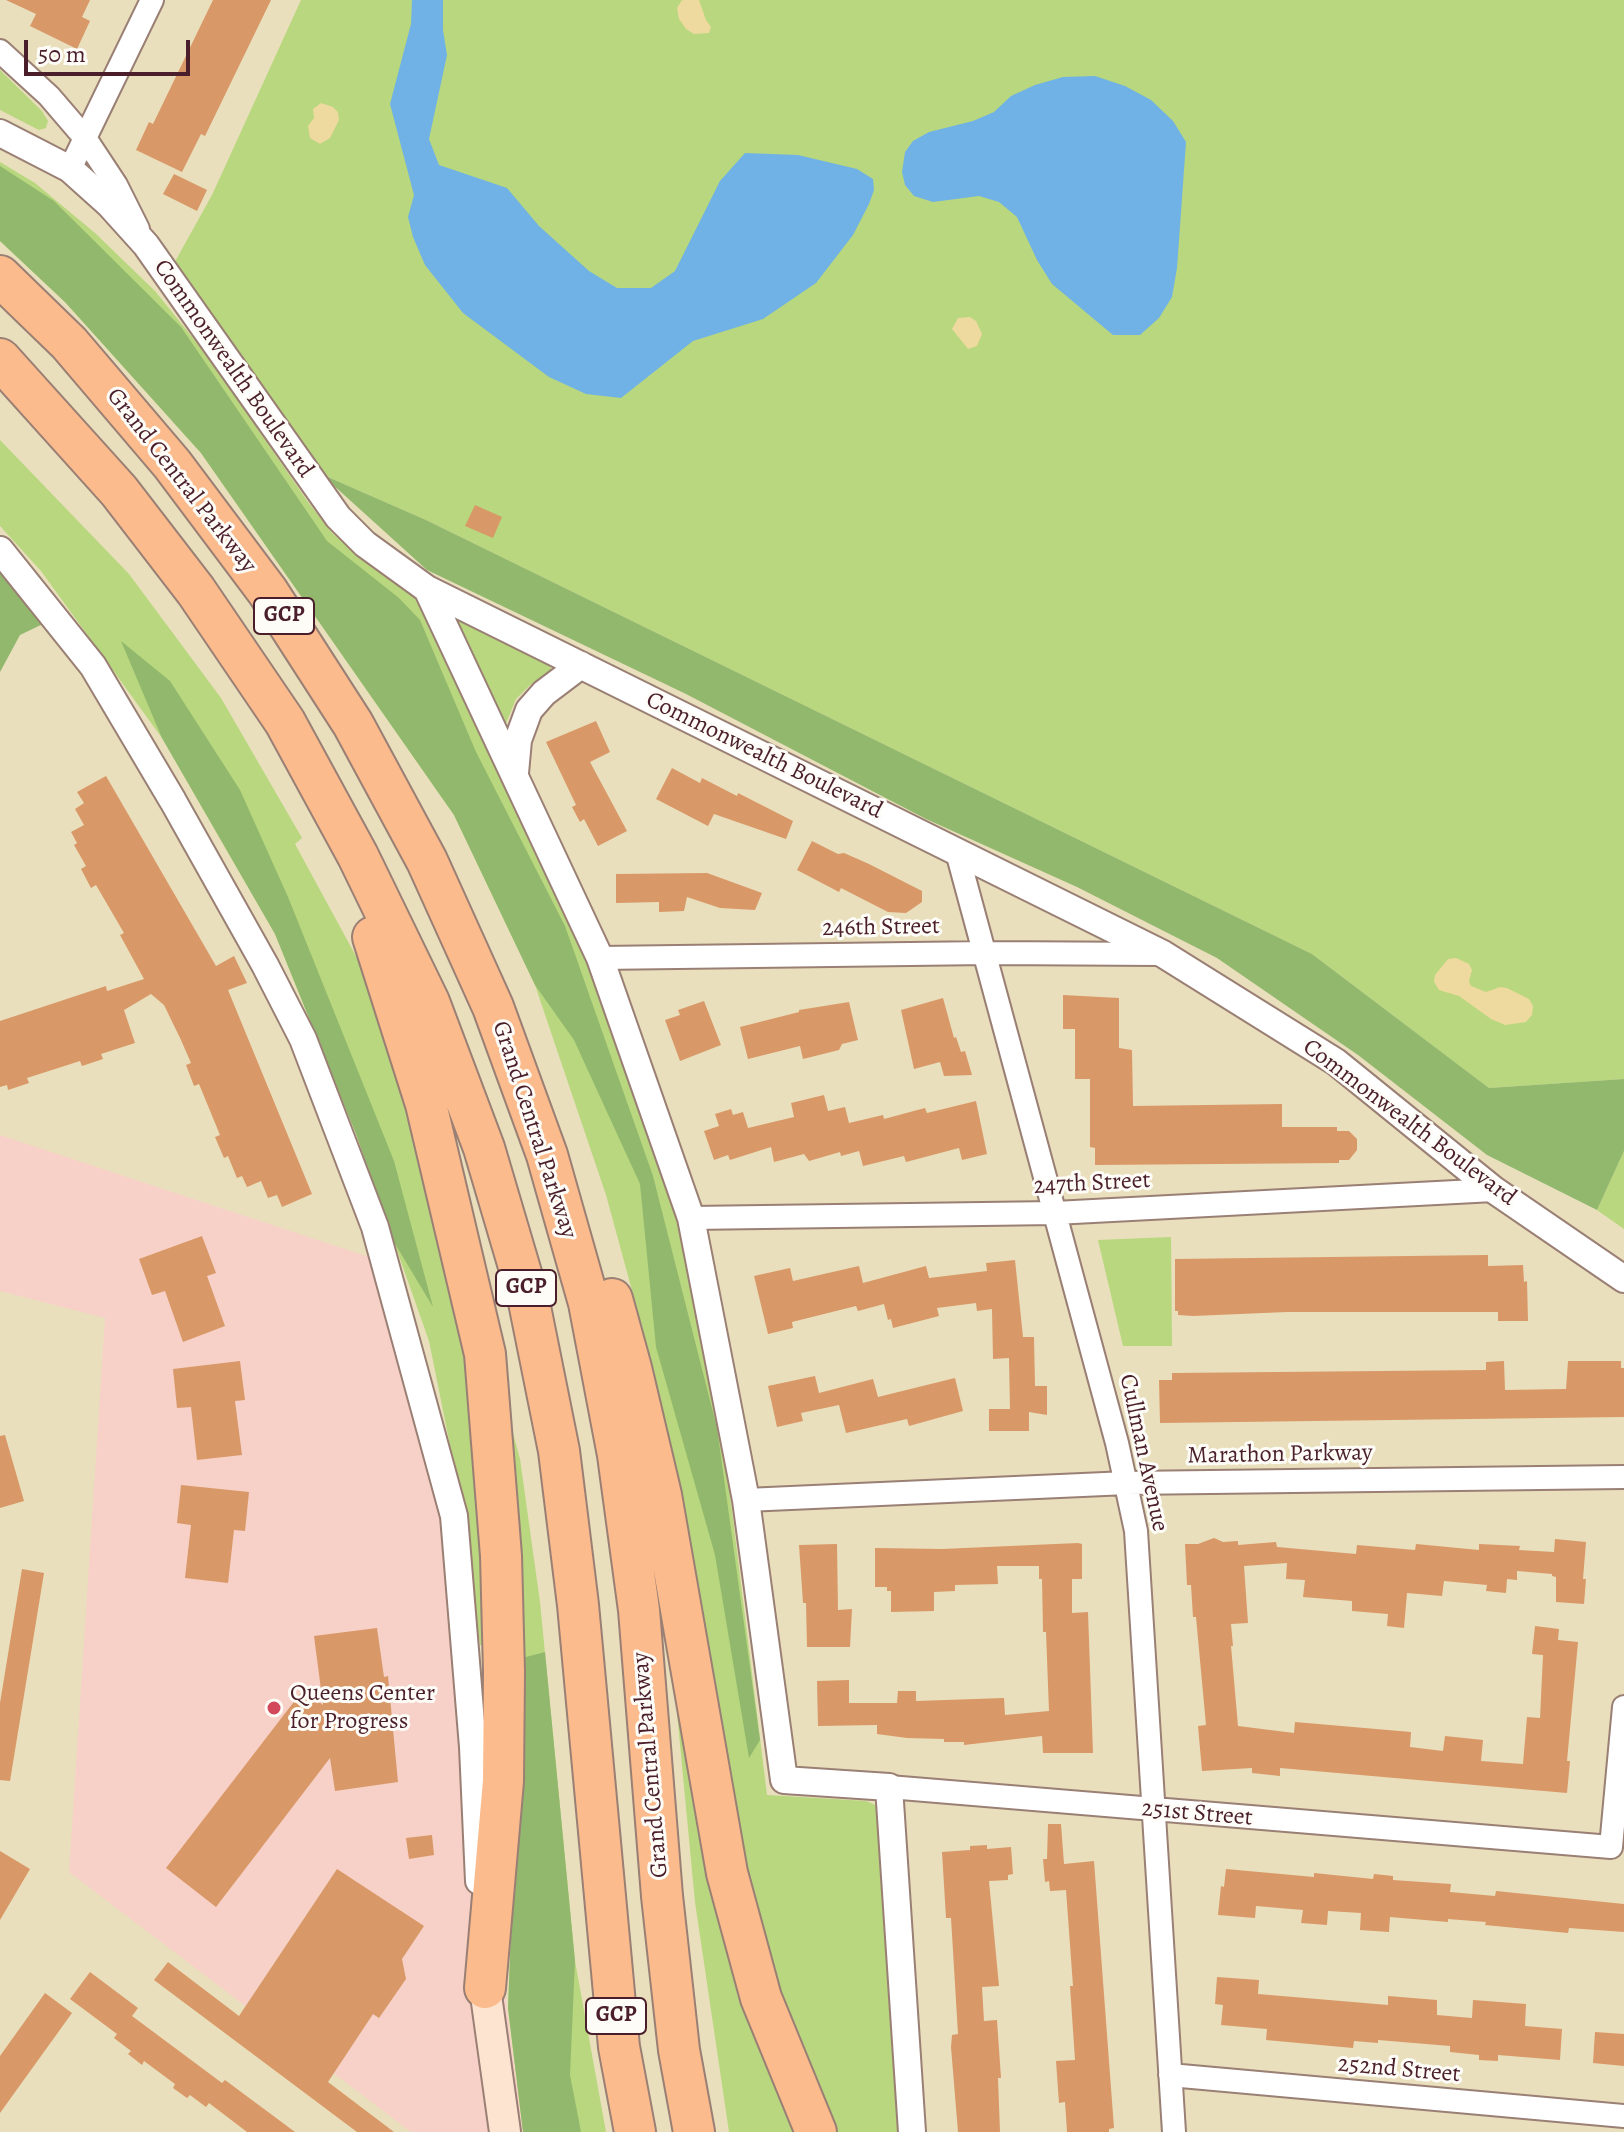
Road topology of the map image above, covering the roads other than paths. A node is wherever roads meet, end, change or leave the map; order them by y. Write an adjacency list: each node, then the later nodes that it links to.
1 (152, 0): 4 (street)
2 (0, 51): 4 (street)
3 (0, 133): 5 (street, Commonwealth Boulevard)
4 (85, 138): 5 (street); 6 (street)
5 (70, 169): 6 (street, Commonwealth Boulevard)
6 (146, 245): 10 (street, Commonwealth Boulevard)
7 (0, 276): 18 (highway, Grand Central Parkway / GCP)
8 (0, 359): 12 (highway, GCP)
9 (0, 550): 29 (street)
10 (427, 589): 11 (street, Commonwealth Boulevard); 13 (street)
11 (581, 665): 13 (street); 14 (street, Commonwealth Boulevard)
12 (285, 722): 29 (highway); 33 (highway, GCP)
13 (515, 777): 17 (street)
14 (957, 852): 15 (street, Cullman Avenue); 16 (street, Commonwealth Boulevard)
15 (987, 953): 16 (street, 246th Street); 17 (street, 246th Street); 20 (street, Cullman Avenue)
16 (1163, 954): 19 (street, Commonwealth Boulevard)
17 (600, 958): 21 (street)
18 (493, 1007): 34 (highway, Grand Central Parkway / GCP); 35 (highway)
19 (1494, 1190): 20 (street, 247th Street); 22 (street, Commonwealth Boulevard)
20 (1055, 1213): 21 (street, 247th Street); 24 (street, Cullman Avenue)
21 (691, 1218): 25 (street)
22 (1624, 1279)
23 (1624, 1477): 24 (street, Marathon Parkway)
24 (1127, 1483): 25 (street, Marathon Parkway); 28 (street, Cullman Avenue)
25 (746, 1500): 27 (street, 251st Street)
26 (1624, 1707): 28 (street, 251st Street)
27 (889, 1787): 28 (street, 251st Street); 36 (street)
28 (1152, 1811): 30 (street, Cullman Avenue)
29 (485, 1988): 32 (main road)
30 (1170, 2075): 31 (street, 252nd Street); 37 (street, Cullman Avenue)
31 (1624, 2116)
32 (505, 2132)
33 (635, 2132)
34 (694, 2132)
35 (816, 2132)
36 (912, 2132)
37 (1174, 2132)

